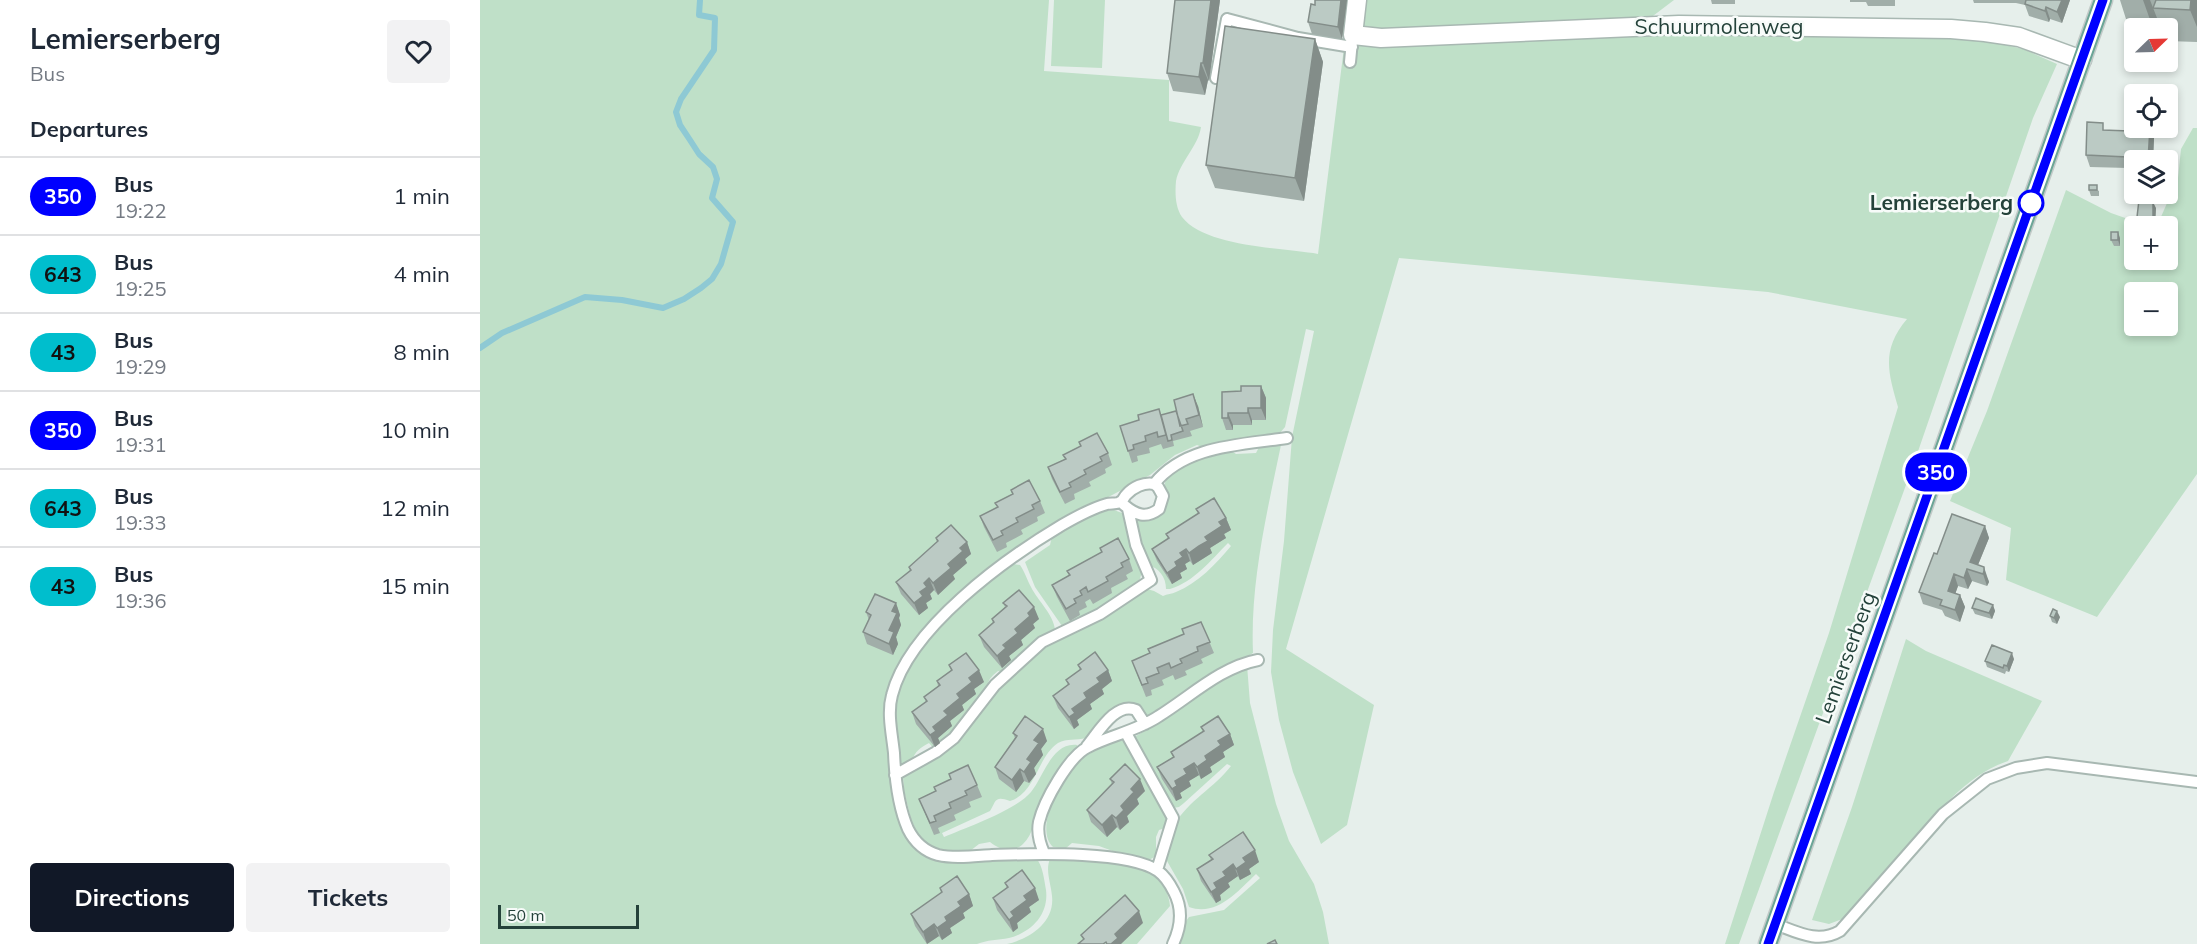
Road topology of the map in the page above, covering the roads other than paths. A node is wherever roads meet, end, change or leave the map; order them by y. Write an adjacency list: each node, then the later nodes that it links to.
1 (1357, 0): 3 (street)
2 (2103, 0): 4 (main road, Lemierserberg)
3 (1352, 41): 4 (street, Schuurmolenweg); 5 (lane); 6 (lane)
4 (2082, 60): 18 (main road, Lemierserberg)
5 (1350, 62)
6 (1216, 78)
7 (1287, 438): 8 (lane)
8 (1154, 484): 9 (lane); 9 (lane)
9 (1124, 505): 14 (lane); 14 (lane)
10 (1258, 660): 11 (lane)
11 (1146, 724): 12 (lane); 13 (lane)
12 (1126, 733): 13 (lane); 17 (lane)
13 (1086, 747): 16 (lane)
14 (895, 775): 16 (lane)
15 (2197, 782): 18 (lane)
16 (1044, 853): 17 (lane)
17 (1156, 870): 19 (lane)
18 (1775, 924): 20 (main road, Lemierserberg)
19 (1173, 944)
20 (1768, 944)

